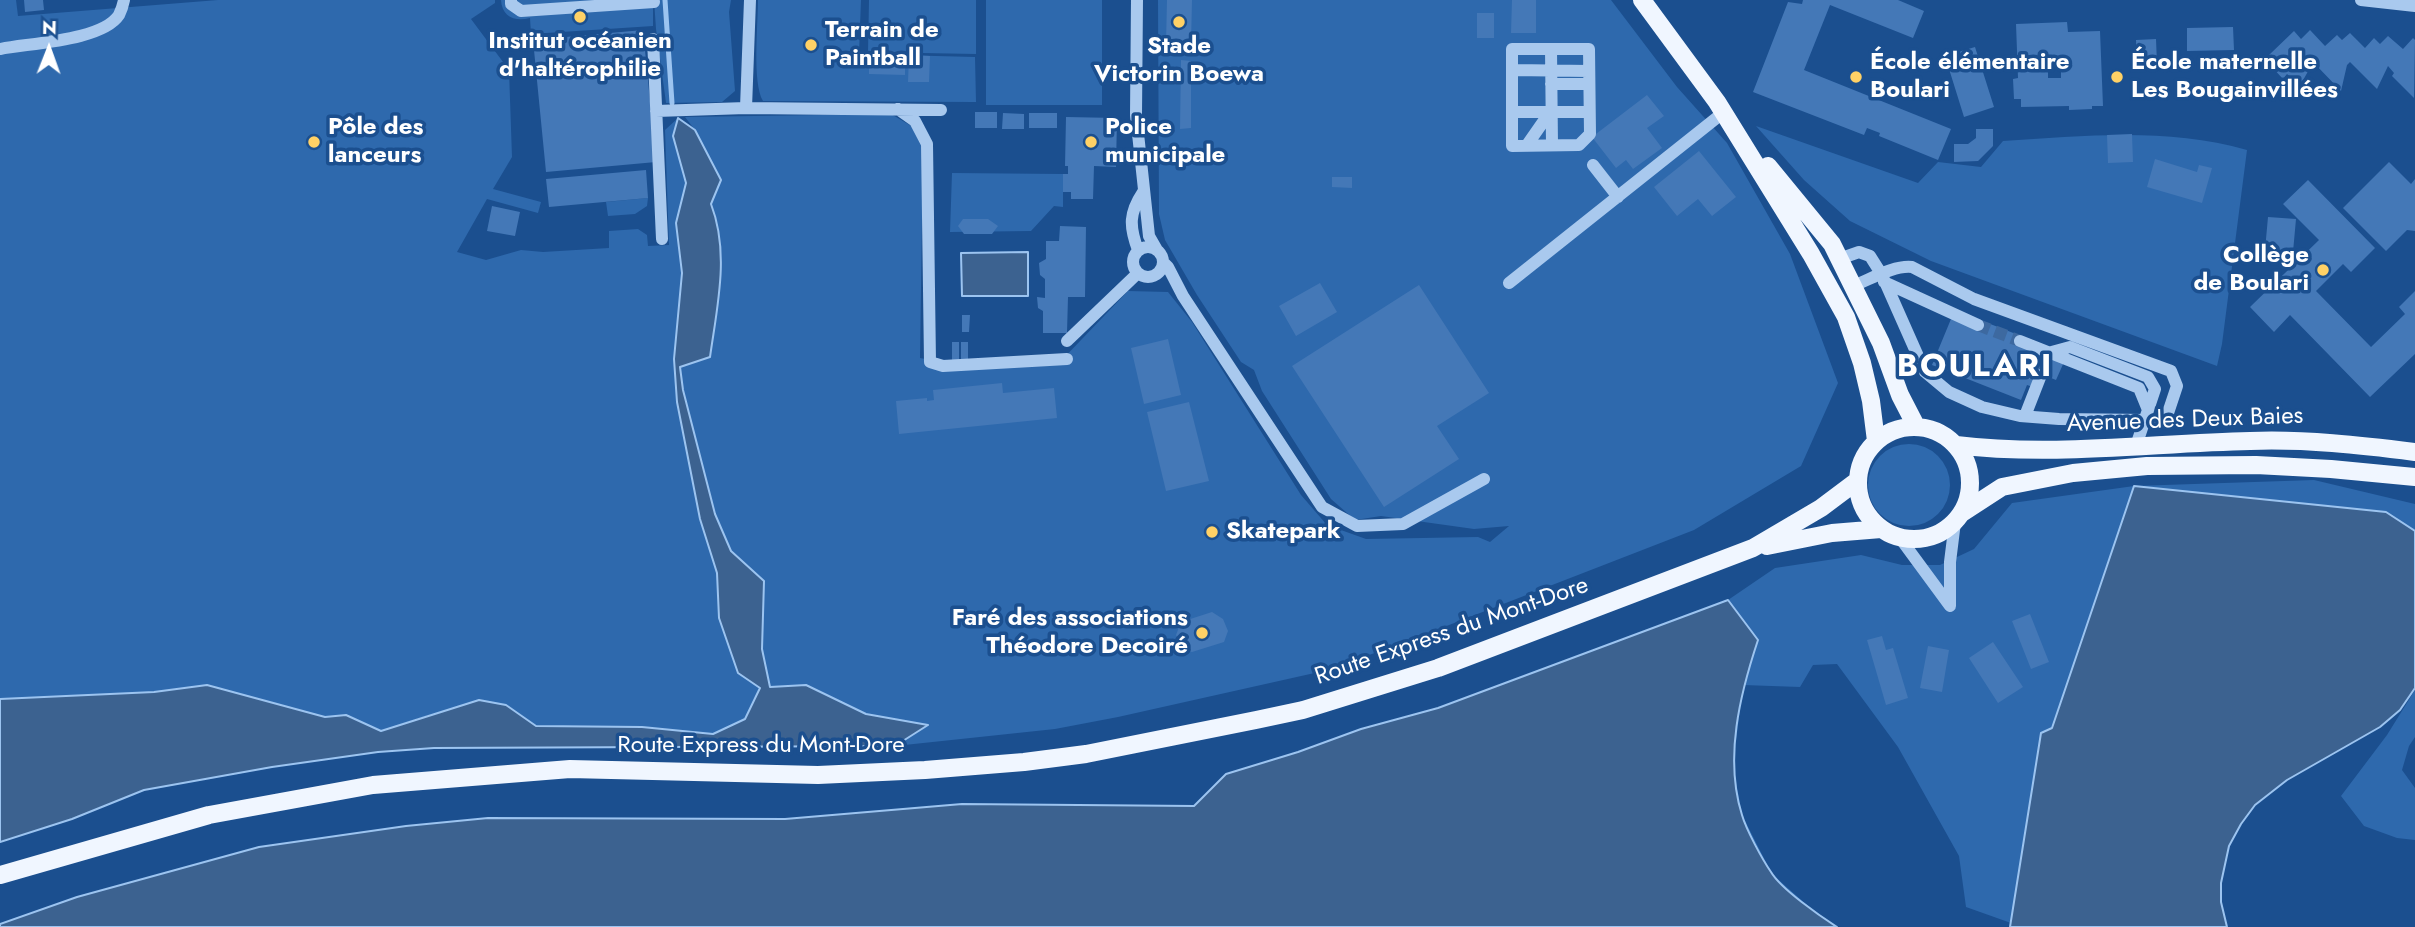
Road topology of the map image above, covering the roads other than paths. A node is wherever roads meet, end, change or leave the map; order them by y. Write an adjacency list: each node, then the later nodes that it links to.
1 (124, 0): 10 (street)
2 (511, 0): 7 (street)
3 (750, 0): 16 (street)
4 (1137, 0): 27 (street)
5 (1642, 0): 23 (main road)
6 (2361, 0): 8 (street)
7 (654, 2)
8 (2415, 6)
9 (653, 39): 19 (street)
10 (0, 49)
11 (1551, 49): 12 (street); 13 (street); 14 (street)
12 (1512, 70): 14 (street); 20 (street)
13 (1589, 71): 14 (street); 15 (street)
14 (1551, 77): 15 (street); 21 (street)
15 (1589, 84): 22 (street)
16 (746, 108): 17 (street); 19 (street)
17 (898, 109): 18 (street); 43 (street)
18 (941, 110)
19 (656, 111): 29 (street)
20 (1512, 112): 21 (street); 24 (street)
21 (1550, 112): 22 (street); 24 (street); 25 (street)
22 (1590, 112): 25 (street)
23 (1724, 112): 28 (street); 32 (main road); 48 (main road)
24 (1527, 145): 25 (street)
25 (1552, 145)
26 (1592, 165): 28 (street)
27 (1143, 192): 30 (street); 31 (street)
28 (1618, 197): 37 (street)
29 (662, 239)
30 (1138, 250): 31 (street); 34 (street)
31 (1157, 250): 33 (street)
32 (1839, 259): 36 (street); 38 (main road)
33 (1163, 262): 35 (street); 39 (street)
34 (1138, 273): 35 (street); 41 (street)
35 (1156, 274): 39 (street)
36 (1883, 278): 38 (street); 40 (street); 45 (street); 46 (street)
37 (1509, 284)
38 (1853, 286): 47 (main road)
39 (1183, 296): 53 (street)
40 (1978, 325)
41 (1067, 341)
42 (2020, 341): 45 (street)
43 (1067, 359)
44 (2041, 374): 46 (street)
45 (2146, 415): 46 (street); 50 (street)
46 (2025, 416)
47 (1916, 426): 48 (main road); 49 (main road)
48 (1876, 441): 54 (main road)
49 (1956, 445): 50 (main road, Avenue des Deux Baies); 55 (main road)
50 (2136, 446): 51 (main road, Avenue des Deux Baies)
51 (2415, 452)
52 (2415, 477): 55 (main road, Avenue des Deux Baies)
53 (1484, 479)
54 (1857, 481): 56 (main road); 58 (main road, Route Express du Mont-Dore)
55 (1958, 518): 57 (main road); 57 (street)
56 (1881, 529): 57 (main road); 58 (main road, Route Express du Mont-Dore)
57 (1900, 538)
58 (1753, 548): 59 (main road, Route Express du Mont-Dore)
59 (0, 875)

